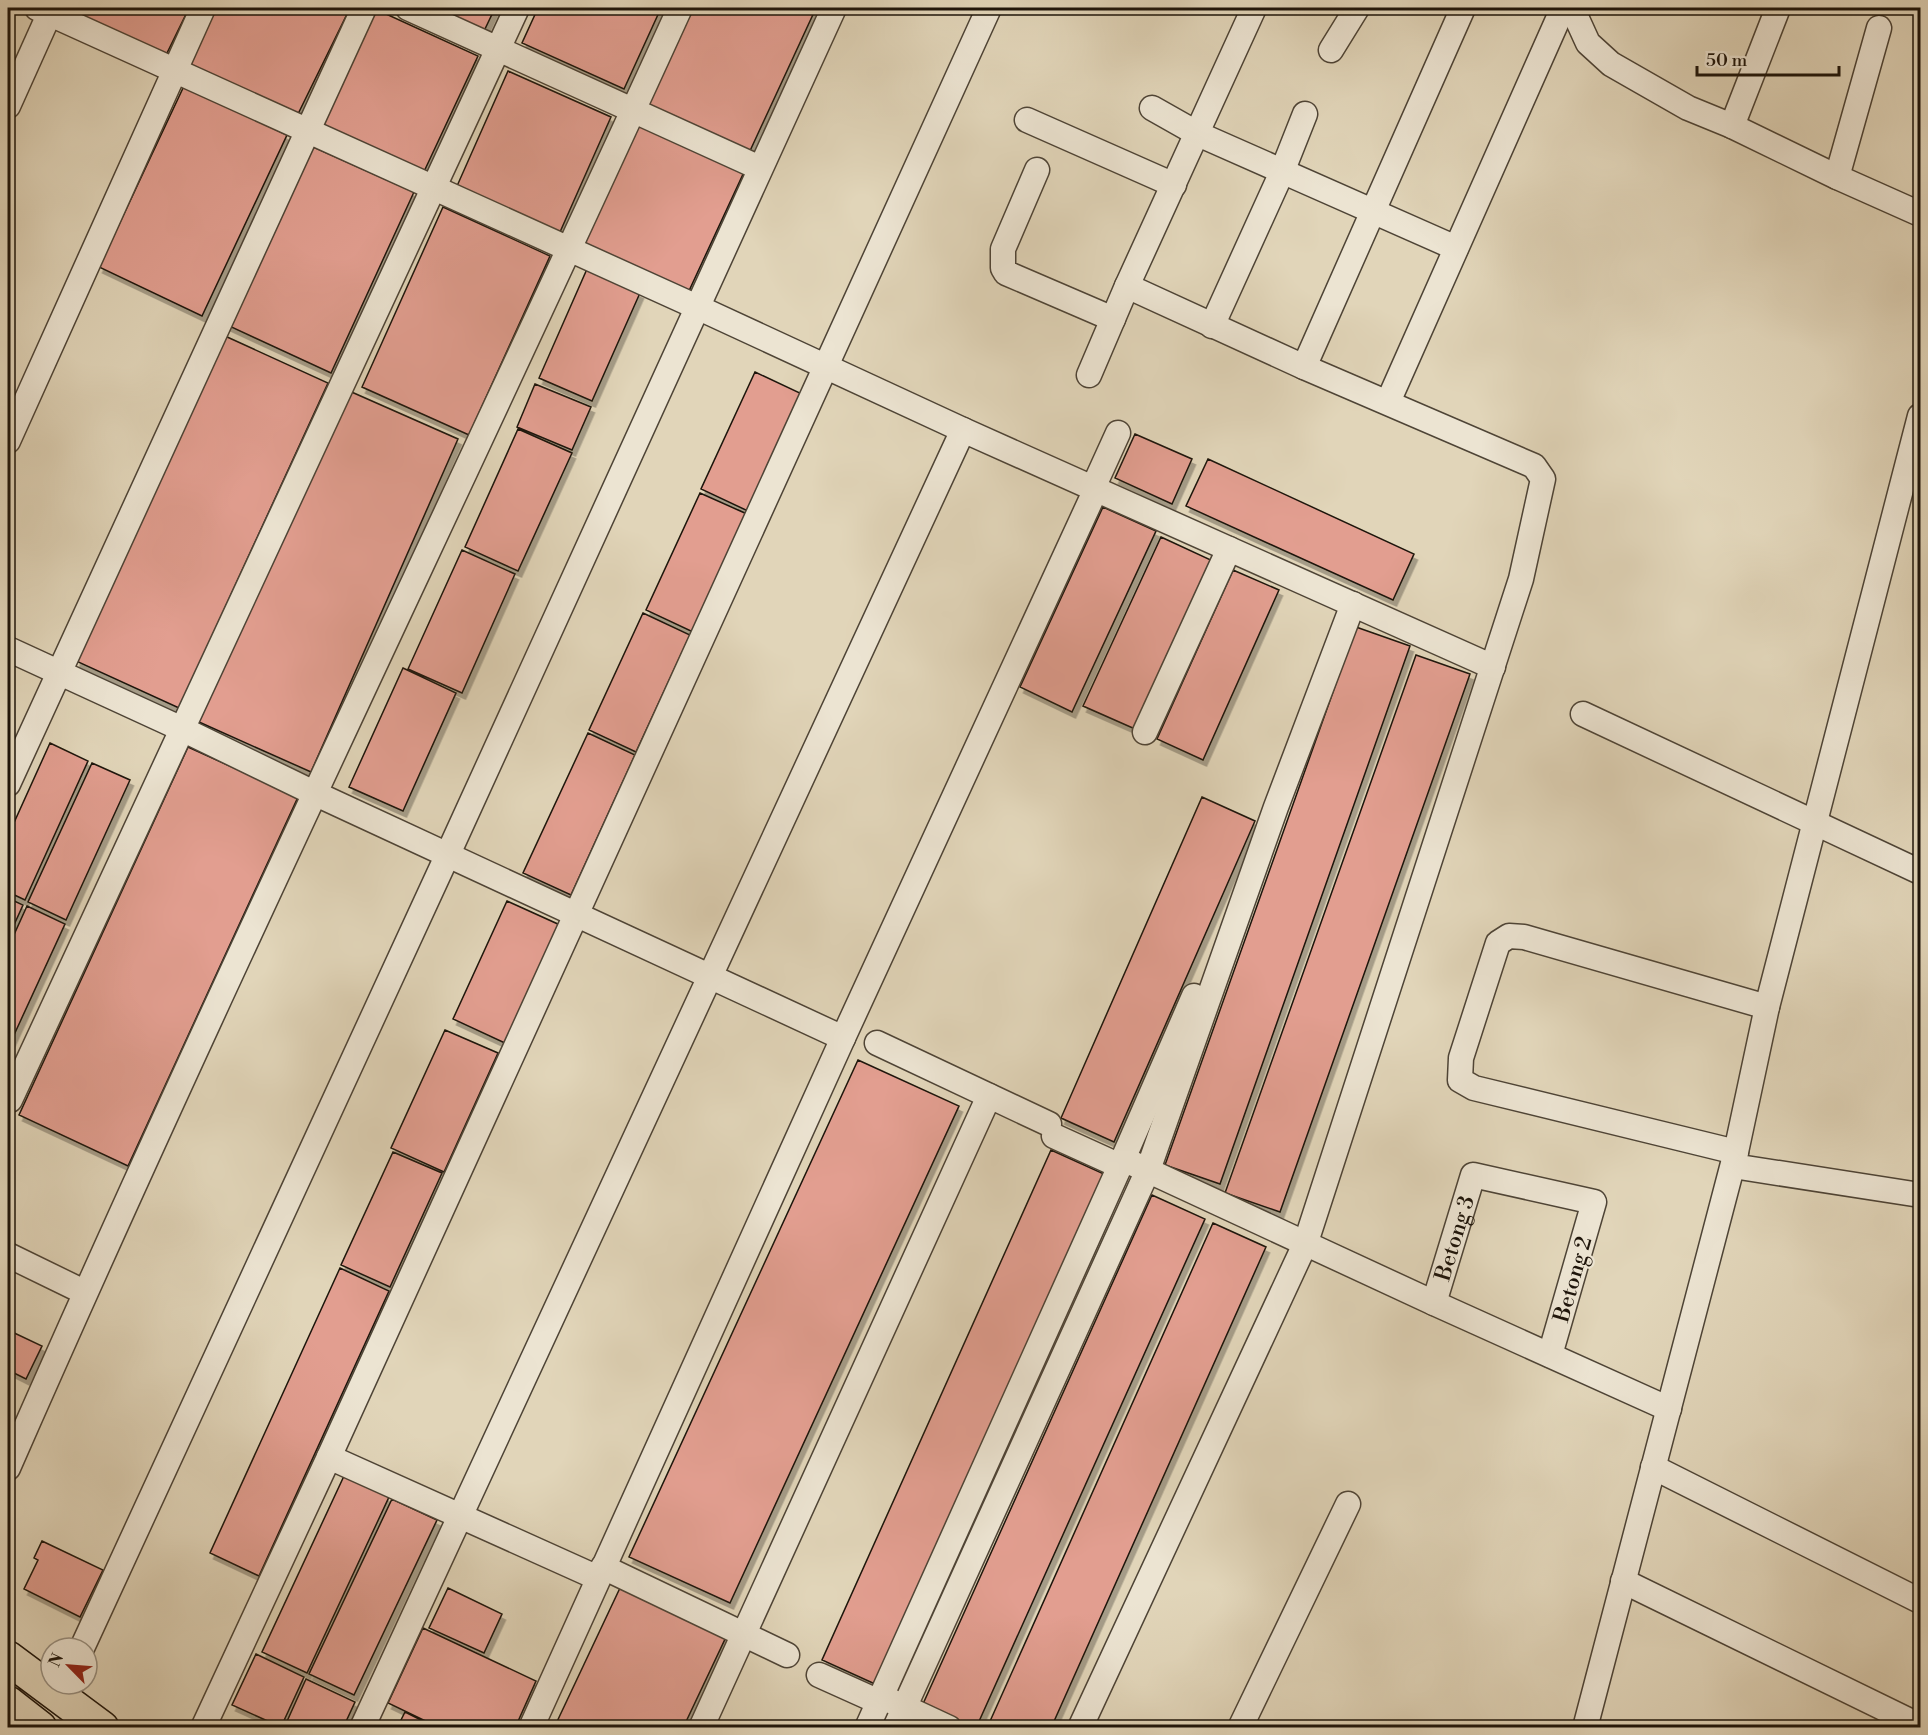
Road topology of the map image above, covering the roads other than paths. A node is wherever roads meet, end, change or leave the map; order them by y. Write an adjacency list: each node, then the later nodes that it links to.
1 (203, 8): 18 (street)
2 (364, 8): 25 (street)
3 (408, 8): 16 (street)
4 (517, 8): 16 (street)
5 (680, 8): 21 (street)
6 (834, 8): 27 (street)
7 (989, 8): 42 (street)
8 (1254, 8): 26 (street)
9 (1357, 8): 17 (street)
10 (1463, 8): 33 (street)
11 (1563, 8): 35 (street)
12 (1572, 8): 24 (street)
13 (1778, 8): 24 (street)
14 (46, 9): 18 (street); 19 (street)
15 (1879, 28): 30 (street)
16 (498, 49): 21 (street); 32 (street)
17 (1331, 50)
18 (175, 70): 25 (street); 48 (street)
19 (8, 106)
20 (1152, 108): 26 (street)
21 (633, 110): 27 (street); 36 (street)
22 (1305, 114): 29 (street)
23 (1027, 120): 31 (street)
24 (1732, 126): 30 (street)
25 (307, 130): 32 (street); 54 (street)
26 (1198, 134): 29 (street); 31 (street)
27 (760, 168): 38 (street)
28 (1037, 170): 39 (street)
29 (1282, 172): 33 (street); 40 (street)
30 (1837, 177): 34 (street)
31 (1174, 185): 37 (street)
32 (434, 188): 36 (street); 56 (street)
33 (1373, 211): 35 (street); 41 (street)
34 (1920, 214)
35 (1456, 248): 44 (street)
36 (570, 249): 38 (street); 59 (street)
37 (1127, 286): 39 (street); 40 (street)
38 (697, 307): 42 (street); 62 (street)
39 (1113, 319): 43 (street)
40 (1212, 326): 41 (street)
41 (1304, 367): 44 (street)
42 (826, 368): 46 (street); 64 (street)
43 (1089, 375)
44 (1388, 402): 53 (street)
45 (1920, 416): 61 (street)
46 (963, 430): 49 (street); 65 (street)
47 (1118, 433): 49 (street)
48 (8, 441)
49 (1094, 489): 50 (street); 67 (street)
50 (1229, 549): 51 (street); 57 (street)
51 (1353, 604): 53 (street); 60 (street)
52 (8, 649): 54 (street)
53 (1493, 667): 76 (street)
54 (58, 673): 56 (street); 58 (street)
55 (1583, 714): 61 (street)
56 (182, 729): 59 (street); 70 (street)
57 (1145, 732)
58 (8, 784)
59 (314, 793): 62 (street); 78 (street)
60 (1276, 807): 72 (street); 73 (street)
61 (1815, 824): 63 (street); 66 (street)
62 (448, 854): 64 (street); 91 (street)
63 (1920, 872)
64 (575, 914): 65 (street); 82 (street)
65 (711, 976): 67 (street); 86 (street)
66 (1767, 1007): 71 (street); 71 (street)
67 (843, 1038): 87 (street)
68 (877, 1042): 69 (street)
69 (989, 1096): 72 (street); 90 (street)
70 (8, 1099)
71 (1734, 1159): 74 (street); 81 (street)
72 (1120, 1165): 73 (street); 98 (street)
73 (1145, 1177): 76 (street); 99 (street)
74 (1920, 1195)
75 (1594, 1202): 79 (street, Betong 3); 80 (street, Betong 2)
76 (1303, 1248): 79 (street); 108 (street)
77 (8, 1255): 78 (street)
78 (84, 1292): 84 (street)
79 (1434, 1303): 80 (street)
80 (1550, 1355): 81 (street)
81 (1669, 1409): 83 (street)
82 (329, 1457): 86 (street); 103 (street)
83 (1653, 1467): 88 (street); 89 (street)
84 (8, 1468)
85 (1348, 1504): 109 (street)
86 (460, 1517): 87 (street); 104 (street)
87 (600, 1573): 90 (street); 105 (street)
88 (1623, 1581): 100 (street); 110 (street)
89 (1920, 1601)
90 (744, 1635): 92 (street); 106 (street)
91 (88, 1636)
92 (787, 1655)
93 (8, 1658): 95 (highway)
94 (819, 1675): 98 (street)
95 (39, 1678)
96 (65, 1696): 102 (highway)
97 (8, 1703): 101 (highway)
98 (876, 1709): 99 (street)
99 (902, 1721): 107 (street)
100 (1920, 1726)
101 (40, 1728)
102 (102, 1728)
103 (203, 1728)
104 (362, 1728)
105 (531, 1728)
106 (701, 1728)
107 (949, 1728)
108 (1080, 1728)
109 (1240, 1728)
110 (1585, 1728)

